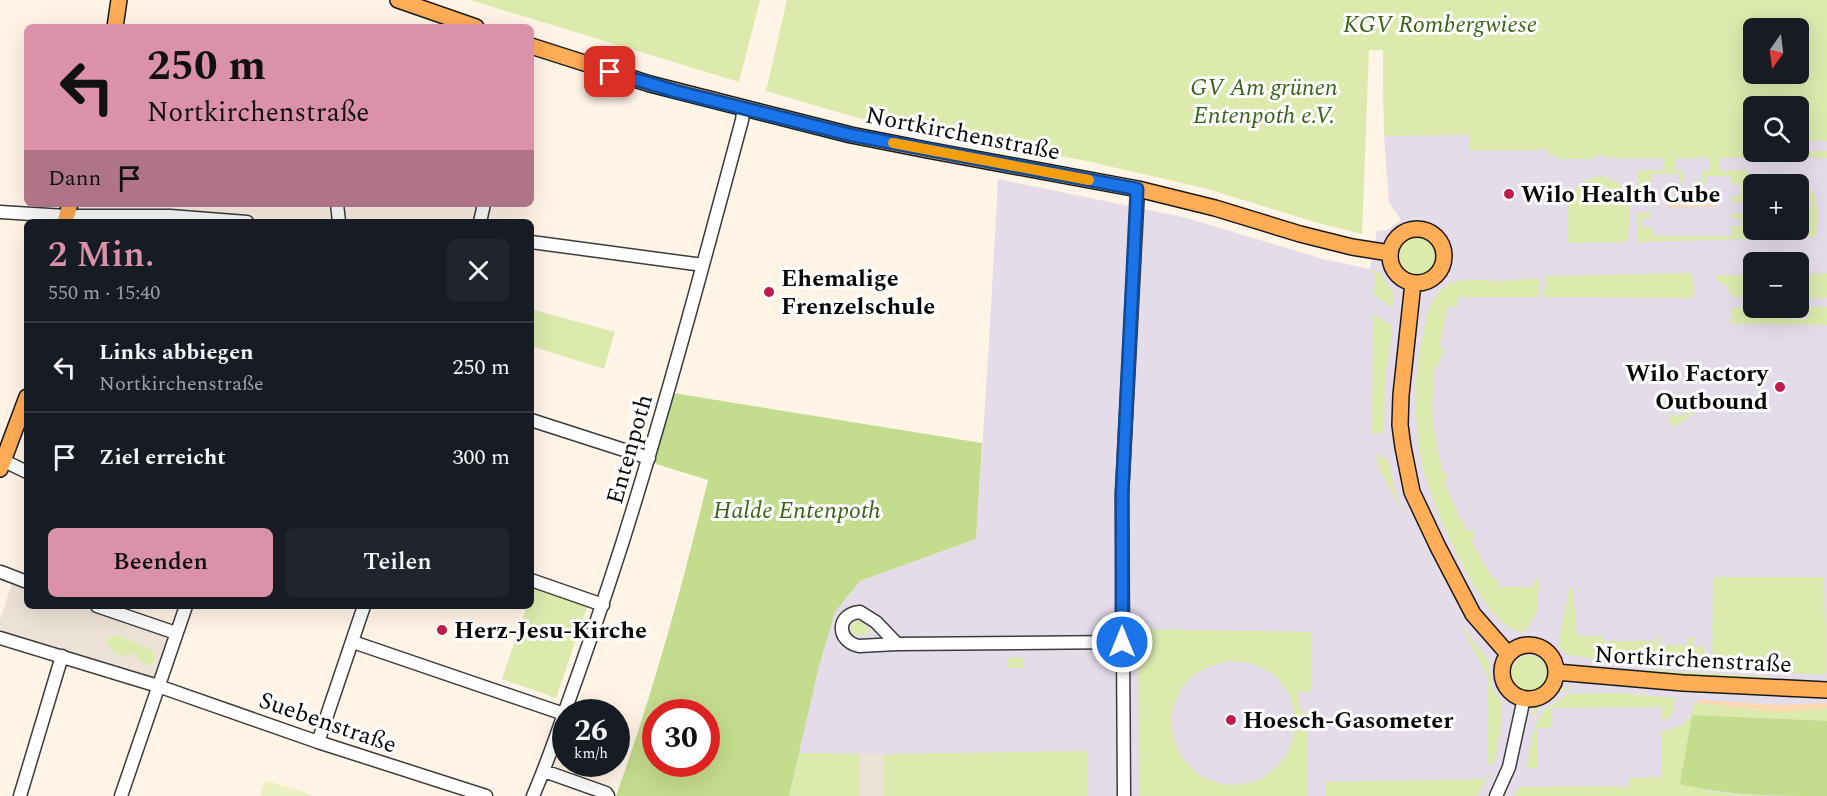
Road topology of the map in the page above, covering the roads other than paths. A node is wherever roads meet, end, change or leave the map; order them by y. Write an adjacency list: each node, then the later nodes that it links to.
1 (119, 0): 3 (main road)
2 (398, 0): 4 (main road)
3 (115, 24)
4 (467, 24)
5 (534, 47): 6 (main road, Nortkirchenstraße)
6 (744, 107): 7 (main road, Nortkirchenstraße); 14 (street, Entenpoth)
7 (1137, 189): 13 (main road, Nortkirchenstraße); 31 (street)
8 (169, 210): 10 (street); 11 (street)
9 (0, 212): 10 (street)
10 (67, 214)
11 (189, 219)
12 (534, 242): 14 (street)
13 (1390, 253): 15 (main road); 15 (main road)
14 (703, 266): 18 (street, Entenpoth)
15 (1413, 283): 33 (main road)
16 (24, 405): 19 (main road)
17 (534, 421): 18 (street)
18 (649, 458): 24 (street, Entenpoth)
19 (1, 463): 20 (street)
20 (24, 471)
21 (1, 572): 22 (street)
22 (24, 581)
23 (534, 581): 24 (street)
24 (603, 605): 39 (street, Entenpoth)
25 (106, 609): 28 (street)
26 (185, 609): 28 (street)
27 (363, 609): 30 (street)
28 (176, 633): 36 (street)
29 (0, 638): 34 (street, Suebenstraße)
30 (353, 642): 40 (street); 41 (street)
31 (1122, 642): 32 (street); 49 (street)
32 (897, 644)
33 (1508, 654): 35 (main road); 38 (main road)
34 (62, 656): 36 (street, Suebenstraße); 44 (street)
35 (1556, 672): 37 (main road, Nortkirchenstraße); 38 (main road)
36 (158, 686): 41 (street, Suebenstraße); 45 (street)
37 (1827, 690)
38 (1524, 698): 50 (street)
39 (569, 699)
40 (552, 710)
41 (318, 742): 46 (street, Suebenstraße)
42 (552, 748): 43 (street, Entenpoth)
43 (544, 771): 47 (street, Entenpoth); 48 (street)
44 (20, 796)
45 (121, 796)
46 (486, 796)
47 (533, 796)
48 (608, 796)
49 (1124, 796)
50 (1496, 796)

